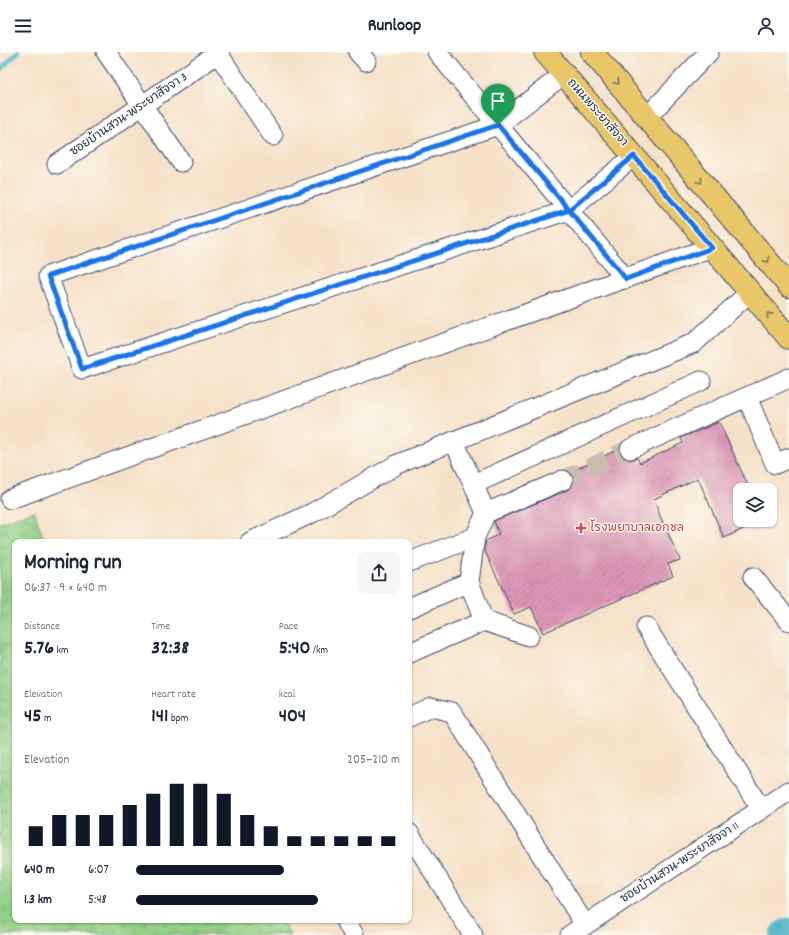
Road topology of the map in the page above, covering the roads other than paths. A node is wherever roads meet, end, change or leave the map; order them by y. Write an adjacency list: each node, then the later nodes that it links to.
1 (106, 52): 8 (street)
2 (437, 52): 10 (street)
3 (545, 52): 7 (main road, ถนนพระยาสัจจา)
4 (592, 52): 9 (main road, one-way to 9)
5 (709, 52): 9 (street)
6 (218, 53): 8 (street, ซอยบ้านสวน-พระยาสัจจา 3); 11 (street)
7 (564, 74): 10 (street); 12 (main road, ถนนพระยาสัจจา)
8 (142, 106): 13 (street); 14 (street, ซอยบ้านสวน-พระยาสัจจา 3)
9 (646, 117): 16 (main road, one-way to 16)
10 (498, 125): 15 (street); 15 (street)
11 (273, 136)
12 (634, 156): 15 (street); 17 (main road, ถนนพระยาสัจจา)
13 (181, 162)
14 (57, 164)
15 (569, 210): 18 (street)
16 (744, 233): 17 (main road); 19 (main road, one-way to 19)
17 (712, 248): 18 (street); 20 (main road, ถนนพระยาสัจจา)
18 (626, 279): 30 (street)
19 (789, 286)
20 (750, 292): 21 (main road, ถนนพระยาสัจจา, one-way to 20); 25 (street)
21 (789, 338)
22 (789, 378): 24 (street)
23 (701, 381): 29 (street)
24 (747, 397): 26 (street); 27 (street)
25 (454, 441): 29 (street); 33 (street)
26 (630, 449)
27 (789, 458)
28 (563, 480): 31 (street)
29 (474, 484): 31 (street)
30 (10, 499)
31 (486, 513): 32 (street)
32 (475, 537): 34 (street); 36 (street)
33 (256, 539)
34 (412, 561)
35 (753, 577): 39 (street)
36 (469, 582): 37 (street); 38 (street)
37 (412, 607)
38 (484, 621): 41 (street); 42 (street)
39 (789, 621)
40 (646, 627): 45 (street)
41 (529, 636)
42 (412, 652)
43 (412, 716): 48 (street)
44 (789, 791): 45 (street, ซอยบ้านสวน-พระยาสัจจา 11)
45 (761, 810): 48 (street, ซอยบ้านสวน-พระยาสัจจา 11)
46 (412, 838): 50 (street)
47 (347, 923): 49 (street)
48 (578, 930)
49 (354, 935)
50 (473, 935)

